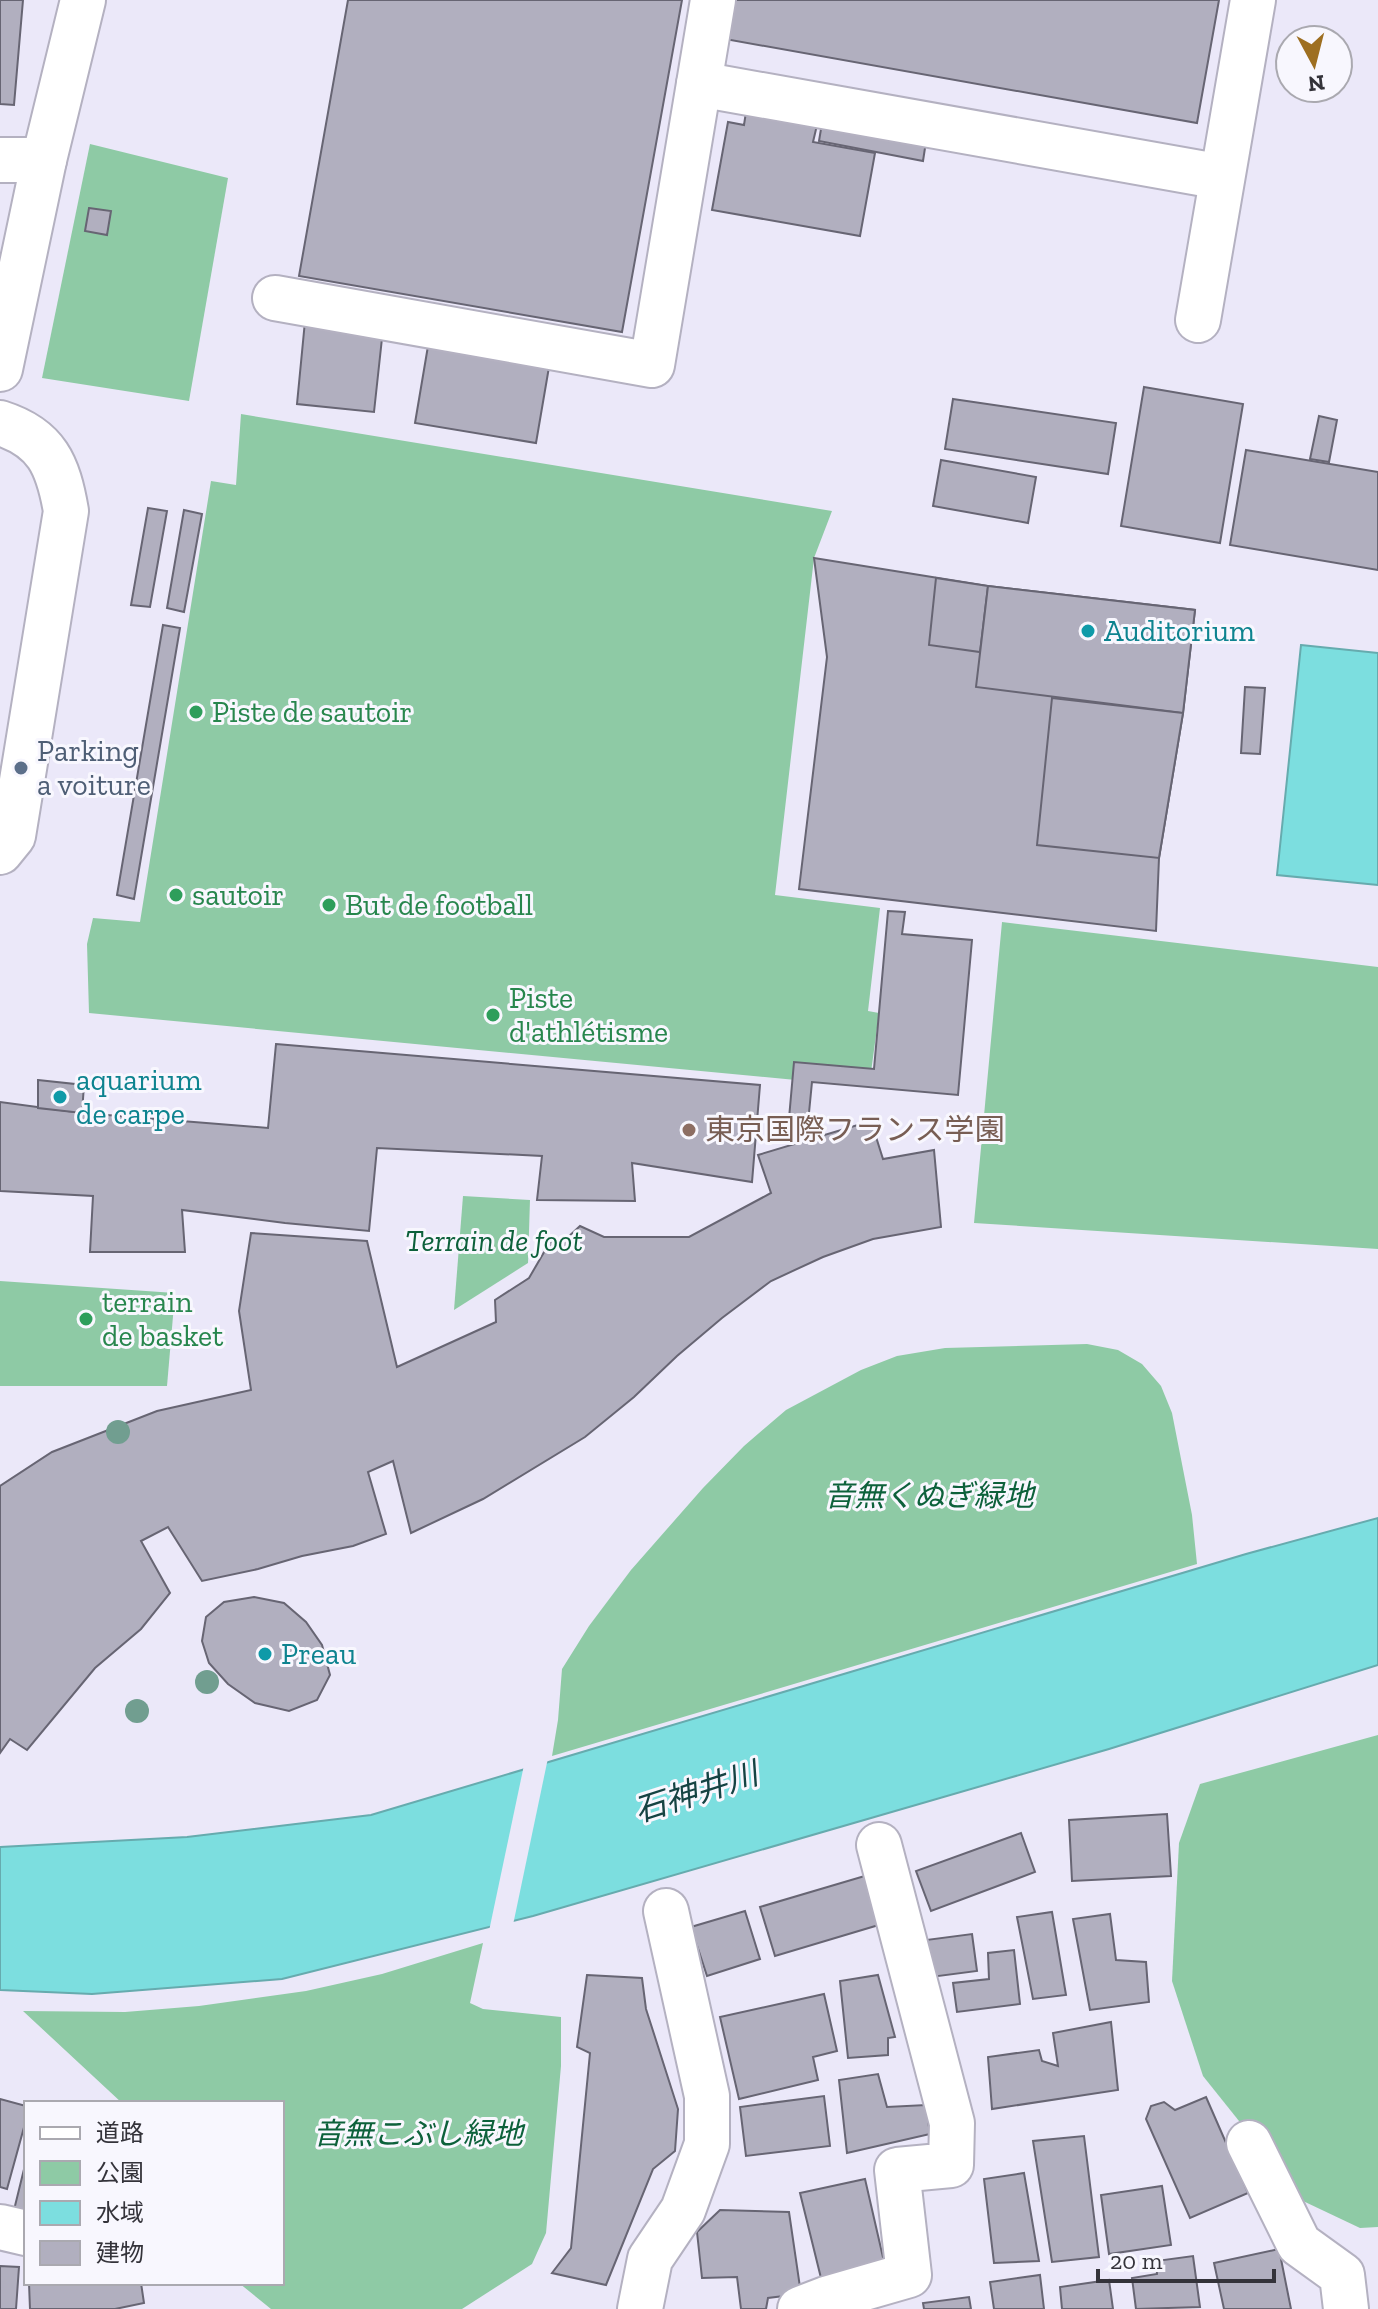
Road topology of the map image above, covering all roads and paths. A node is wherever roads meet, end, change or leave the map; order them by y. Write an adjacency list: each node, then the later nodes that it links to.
1 (83, 0): 6 (street)
2 (713, 0): 4 (street)
3 (1253, 0): 7 (street)
4 (699, 84): 7 (street); 8 (street)
5 (0, 160): 6 (street)
6 (44, 160): 10 (street)
7 (1222, 177): 9 (street)
8 (275, 298)
9 (1198, 320)
10 (0, 369)
11 (0, 423): 12 (street)
12 (0, 852)
13 (879, 1845): 19 (street)
14 (666, 1911): 18 (street)
15 (1249, 2143): 20 (street)
16 (0, 2227): 17 (street)
17 (24, 2233)
18 (640, 2309)
19 (800, 2309)
20 (1346, 2309)

